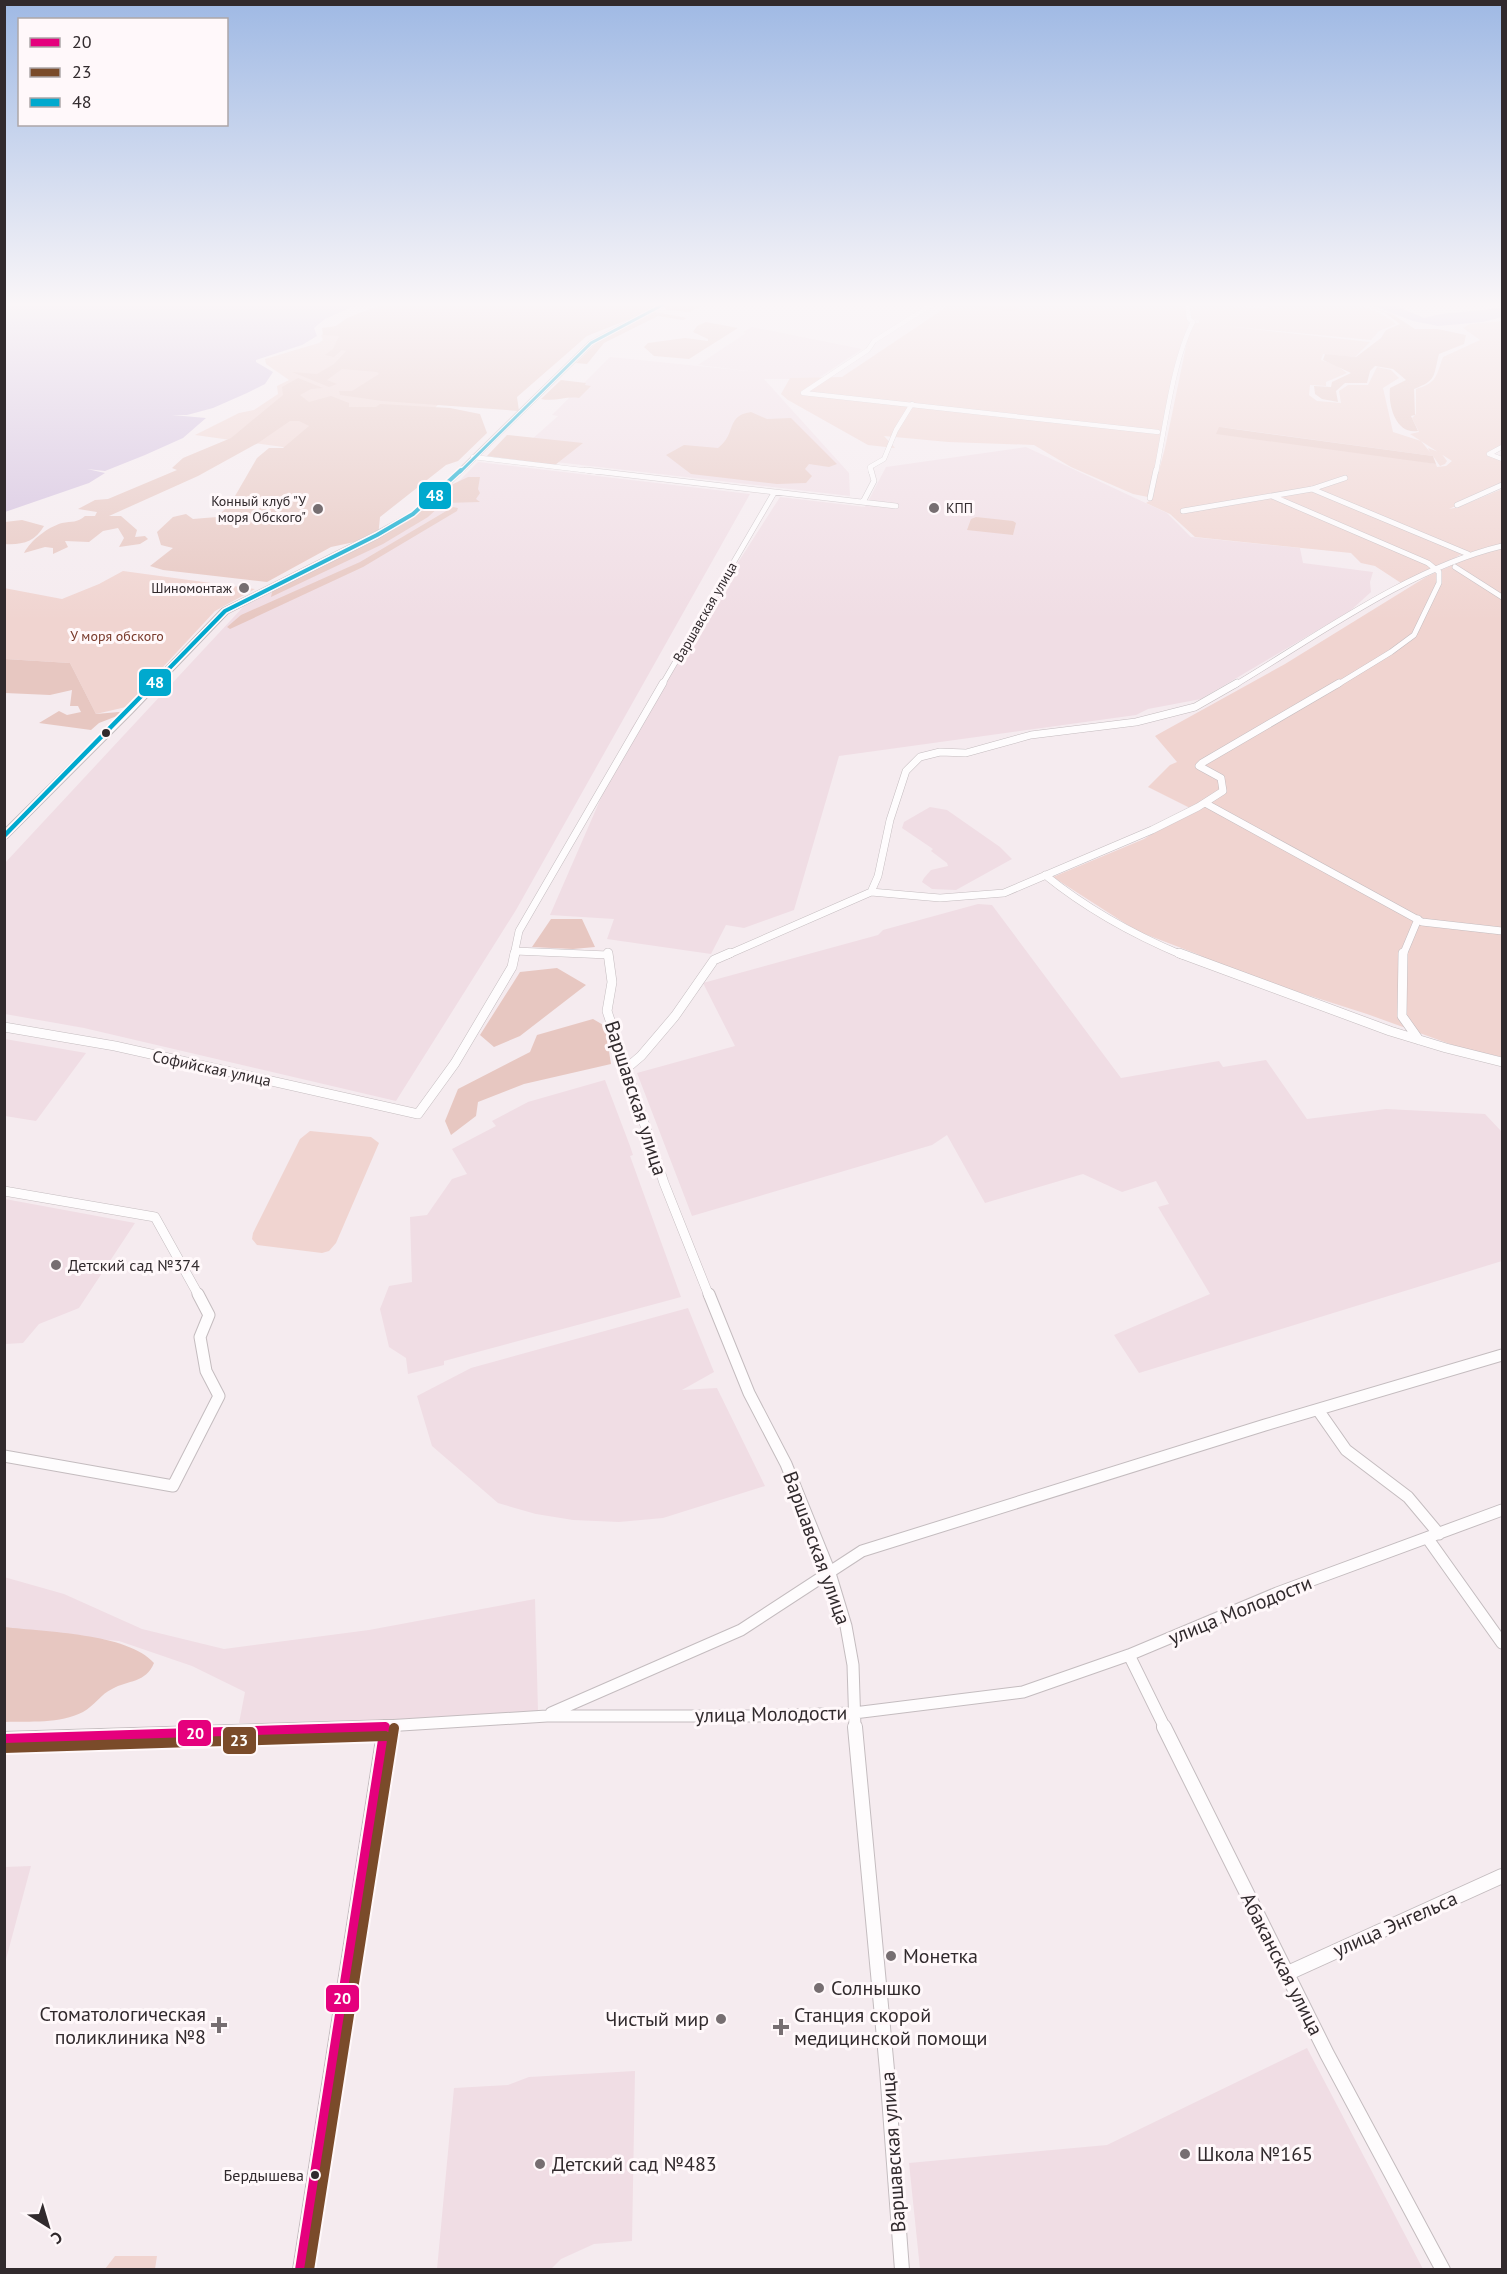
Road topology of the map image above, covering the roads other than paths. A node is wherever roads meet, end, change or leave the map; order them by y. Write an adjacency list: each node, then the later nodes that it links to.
1 (524, 408): 7 (main road)
2 (909, 408): 15 (street)
3 (948, 408): 5 (street)
4 (1170, 408): 14 (street)
5 (1158, 432)
6 (1503, 447): 8 (street)
7 (473, 457): 12 (street); 25 (main road)
8 (1503, 459)
9 (1345, 478): 11 (street)
10 (1503, 485): 16 (street)
11 (1312, 489): 13 (street); 20 (street)
12 (774, 492): 15 (street); 30 (street, Варшавская улица)
13 (1272, 496): 18 (street); 22 (street)
14 (1150, 498)
15 (863, 502): 17 (street)
16 (1457, 505)
17 (896, 506)
18 (1183, 511)
19 (1503, 546): 20 (street)
20 (1468, 554): 22 (street)
21 (1455, 567): 23 (street)
22 (1436, 569): 24 (street); 27 (street)
23 (1503, 597)
24 (1205, 803): 26 (street); 28 (street)
25 (6, 832)
26 (1045, 875): 27 (street); 32 (street)
27 (871, 892): 34 (street)
28 (1418, 920): 29 (street); 32 (street)
29 (1503, 931)
30 (515, 951): 34 (street, Варшавская улица); 35 (street, Варшавская улица)
31 (4, 1027): 35 (street, Софийская улица)
32 (1419, 1040): 33 (street)
33 (1503, 1062)
34 (628, 1067): 42 (street, Варшавская улица)
35 (418, 1114)
36 (4, 1191): 39 (street)
37 (1503, 1355): 38 (street)
38 (1318, 1410): 41 (street); 42 (street)
39 (4, 1455)
40 (1503, 1510): 41 (street, улица Молодости)
41 (1433, 1537): 43 (street); 44 (street, улица Молодости)
42 (829, 1570): 45 (street, Варшавская улица); 46 (street)
43 (1503, 1643)
44 (1129, 1655): 45 (street, улица Молодости); 50 (street, Абаканская улица)
45 (854, 1713): 46 (street, улица Молодости); 52 (street, Варшавская улица)
46 (547, 1716): 47 (street, улица Молодости)
47 (384, 1727): 48 (street, улица Молодости); 51 (street)
48 (4, 1738)
49 (1503, 1876): 50 (street, улица Энгельса)
50 (1288, 1973): 53 (street, Абаканская улица)
51 (300, 2270)
52 (902, 2270)
53 (1443, 2270)

